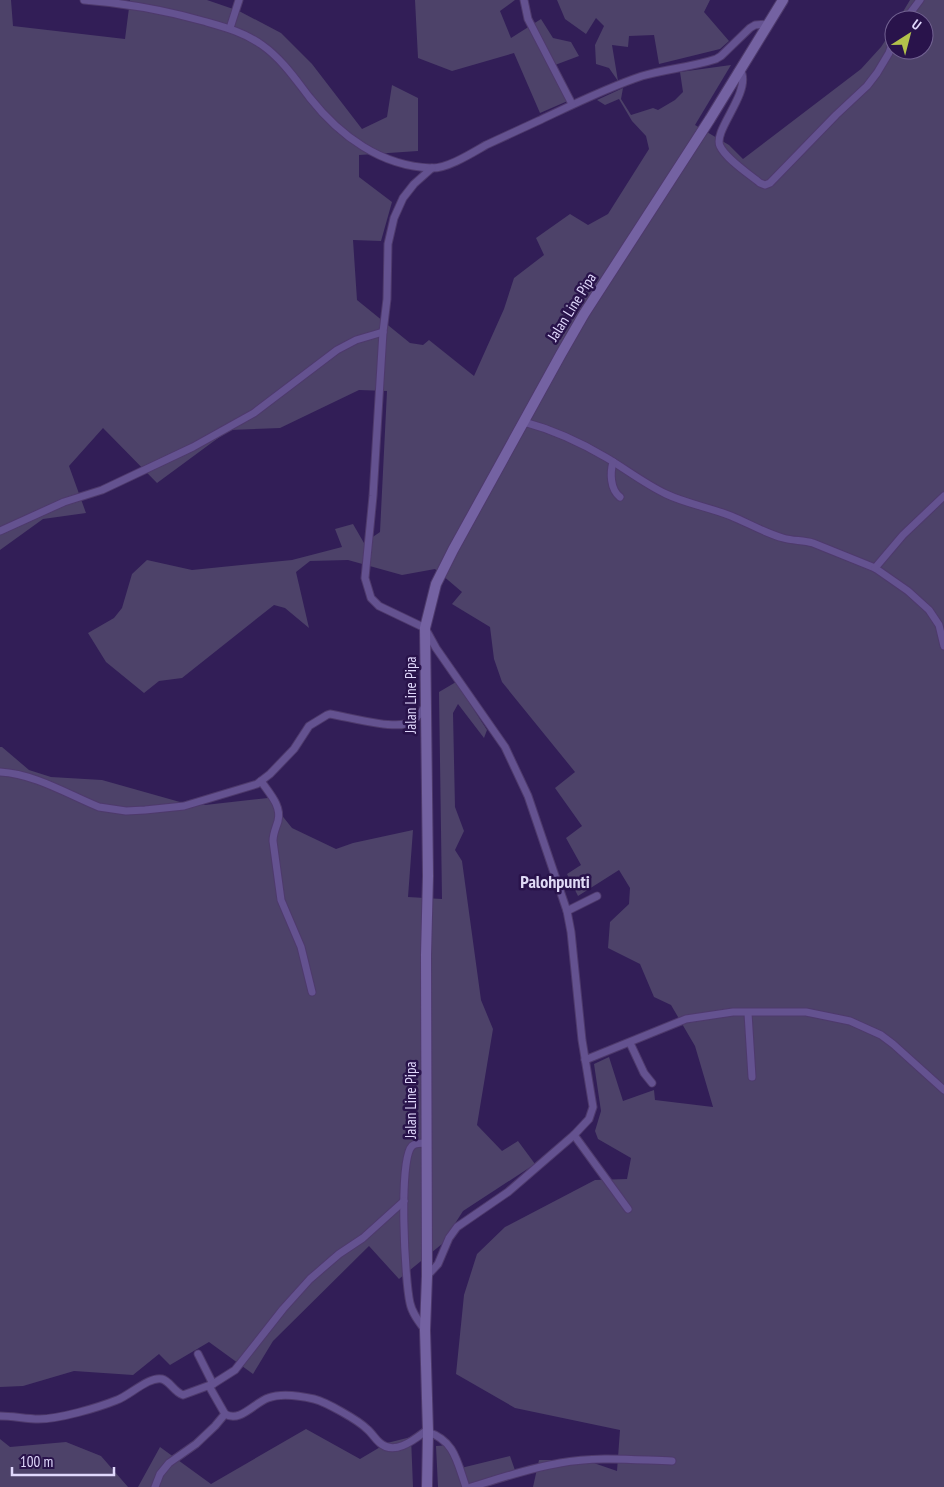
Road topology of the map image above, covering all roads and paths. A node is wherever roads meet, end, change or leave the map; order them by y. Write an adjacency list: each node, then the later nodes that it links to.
1 (84, 0): 6 (street)
2 (239, 0): 6 (street)
3 (524, 0): 9 (street)
4 (783, 0): 5 (main road, Jalan Line Pipa)
5 (768, 24): 8 (main road, Jalan Line Pipa); 9 (street)
6 (230, 28): 10 (street)
7 (885, 60): 8 (street)
8 (738, 71): 12 (main road, Jalan Line Pipa)
9 (572, 104): 10 (street)
10 (432, 168): 11 (street)
11 (383, 332): 16 (street); 18 (street)
12 (524, 422): 13 (street); 18 (main road, Jalan Line Pipa)
13 (614, 462): 14 (street); 17 (street)
14 (620, 496)
15 (944, 496): 17 (street)
16 (0, 531)
17 (875, 568): 19 (street)
18 (425, 628): 20 (main road, Jalan Line Pipa); 24 (street)
19 (944, 646)
20 (426, 706): 22 (street); 33 (main road, Jalan Line Pipa)
21 (0, 772): 22 (street)
22 (261, 782): 25 (street)
23 (597, 896): 24 (street)
24 (567, 911): 28 (street)
25 (312, 992)
26 (748, 1013): 27 (street); 29 (street); 31 (street)
27 (630, 1043): 28 (street); 30 (street)
28 (585, 1060): 32 (street)
29 (752, 1077)
30 (652, 1083)
31 (944, 1090)
32 (574, 1135): 35 (street); 36 (street)
33 (426, 1143): 34 (street); 36 (main road, Jalan Line Pipa)
34 (404, 1201): 37 (street); 39 (street)
35 (628, 1209)
36 (427, 1276): 37 (main road, Jalan Line Pipa)
37 (425, 1330): 42 (main road, Jalan Line Pipa)
38 (198, 1354): 39 (street)
39 (211, 1385): 40 (street); 41 (street)
40 (224, 1414): 42 (street); 44 (street)
41 (0, 1416)
42 (428, 1431): 45 (main road, Jalan Line Pipa); 46 (street)
43 (672, 1461): 47 (street)
44 (155, 1487)
45 (427, 1487)
46 (466, 1487)
47 (471, 1487)

